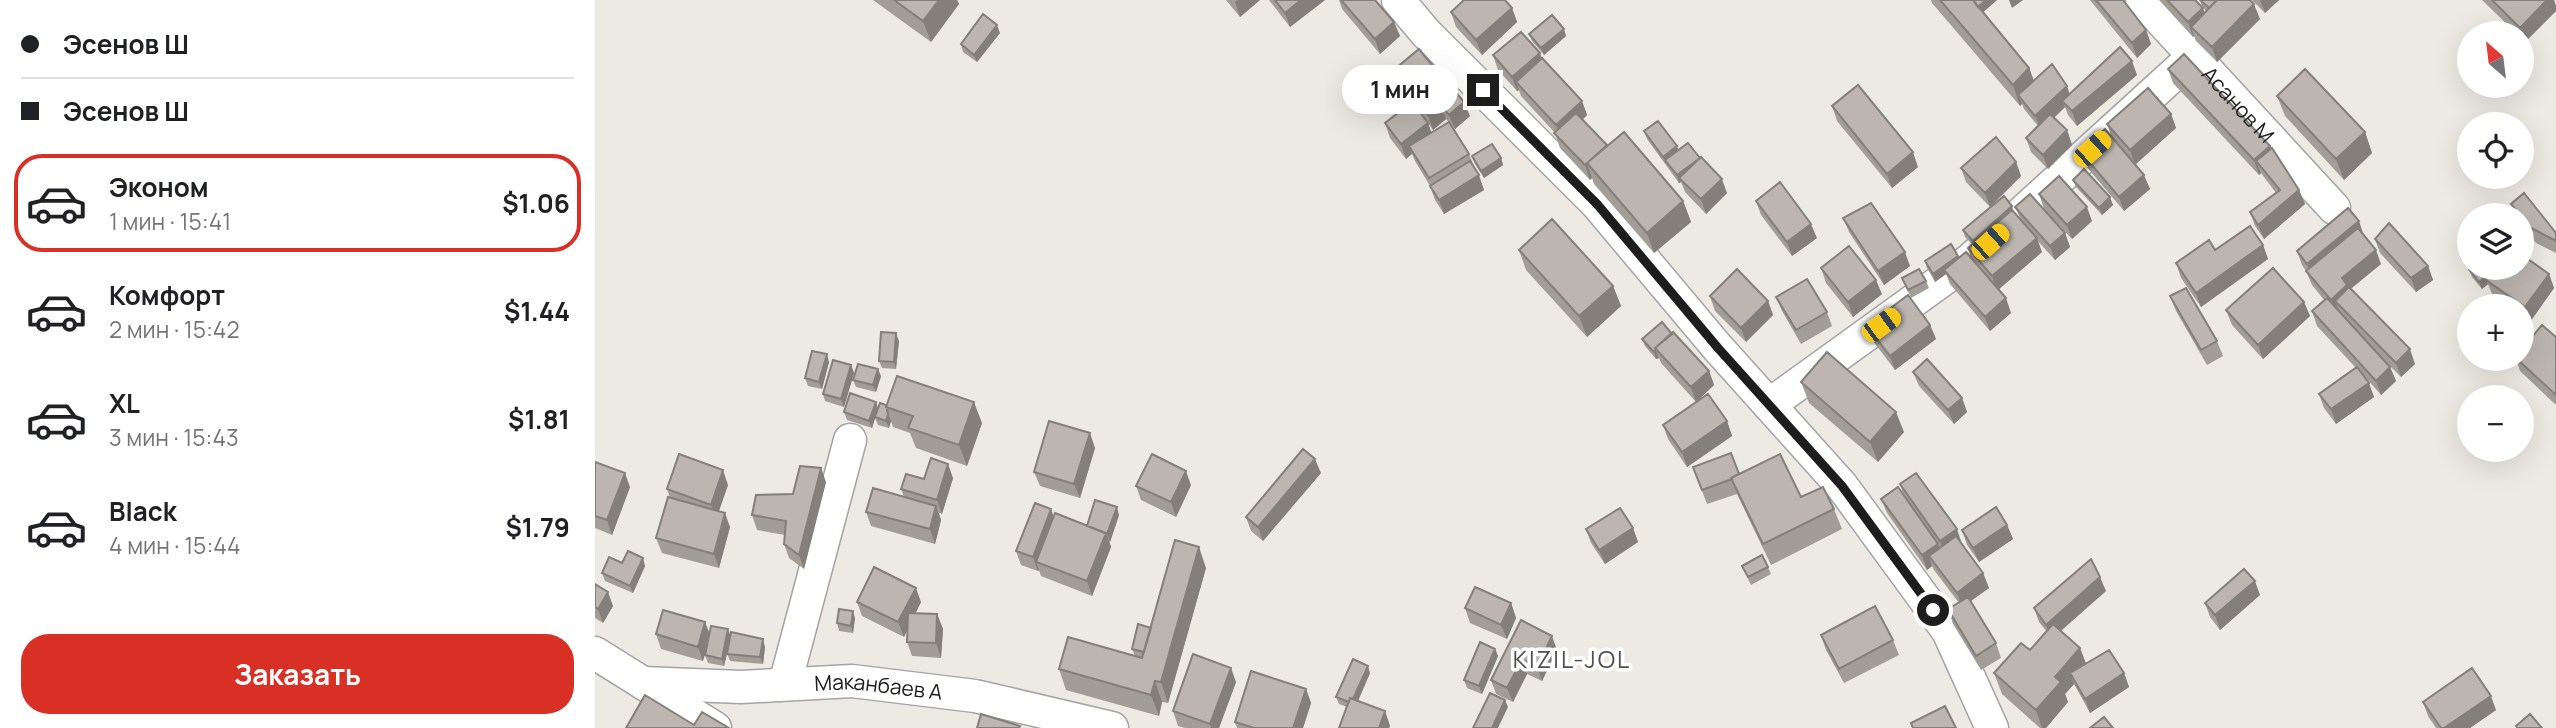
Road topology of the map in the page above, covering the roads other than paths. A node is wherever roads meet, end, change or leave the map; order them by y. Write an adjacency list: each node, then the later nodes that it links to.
1 (1398, 0): 5 (street)
2 (2142, 0): 3 (street, Асанов М)
3 (2194, 56): 4 (street, Асанов М); 5 (street)
4 (2334, 208)
5 (1769, 405): 12 (street)
6 (850, 440): 9 (street)
7 (595, 653): 8 (street)
8 (643, 683): 9 (street, Маканбаев А); 10 (street)
9 (785, 684): 11 (street, Маканбаев А)
10 (715, 728)
11 (1112, 728)
12 (1992, 728)

